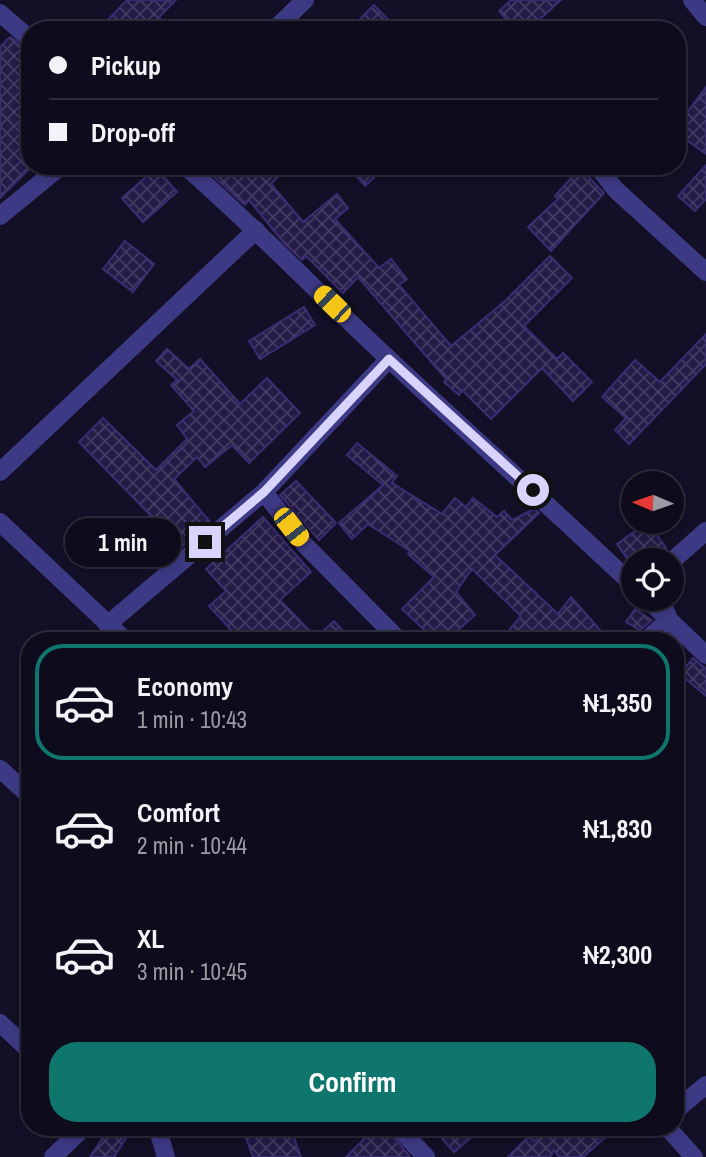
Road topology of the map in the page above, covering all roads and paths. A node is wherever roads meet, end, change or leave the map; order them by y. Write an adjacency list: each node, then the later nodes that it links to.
1 (305, 0): 5 (street)
2 (692, 0): 4 (street)
3 (0, 13): 6 (street)
4 (706, 17)
5 (283, 21)
6 (21, 31)
7 (50, 175): 10 (street)
8 (195, 175): 11 (street)
9 (604, 175): 12 (street)
10 (0, 216)
11 (256, 230): 13 (street); 14 (street)
12 (706, 272)
13 (389, 359): 15 (street); 19 (street)
14 (0, 472)
15 (264, 492): 23 (street); 25 (street)
16 (0, 522): 23 (street)
17 (706, 531): 18 (street)
18 (684, 550)
19 (621, 574)
20 (660, 611): 22 (street)
21 (666, 611): 22 (street)
22 (669, 620): 26 (street); 27 (street)
23 (107, 625): 24 (street)
24 (115, 632)
25 (391, 632)
26 (655, 632)
27 (682, 632)
28 (684, 634): 29 (street)
29 (706, 655)
30 (0, 769): 31 (street)
31 (21, 788)
32 (0, 1023): 33 (street)
33 (21, 1043)
34 (706, 1085): 35 (street)
35 (684, 1103)
36 (75, 1136): 40 (street)
37 (160, 1136): 41 (street)
38 (406, 1136): 42 (street)
39 (675, 1136): 43 (street)
40 (53, 1157)
41 (166, 1157)
42 (426, 1157)
43 (694, 1157)

